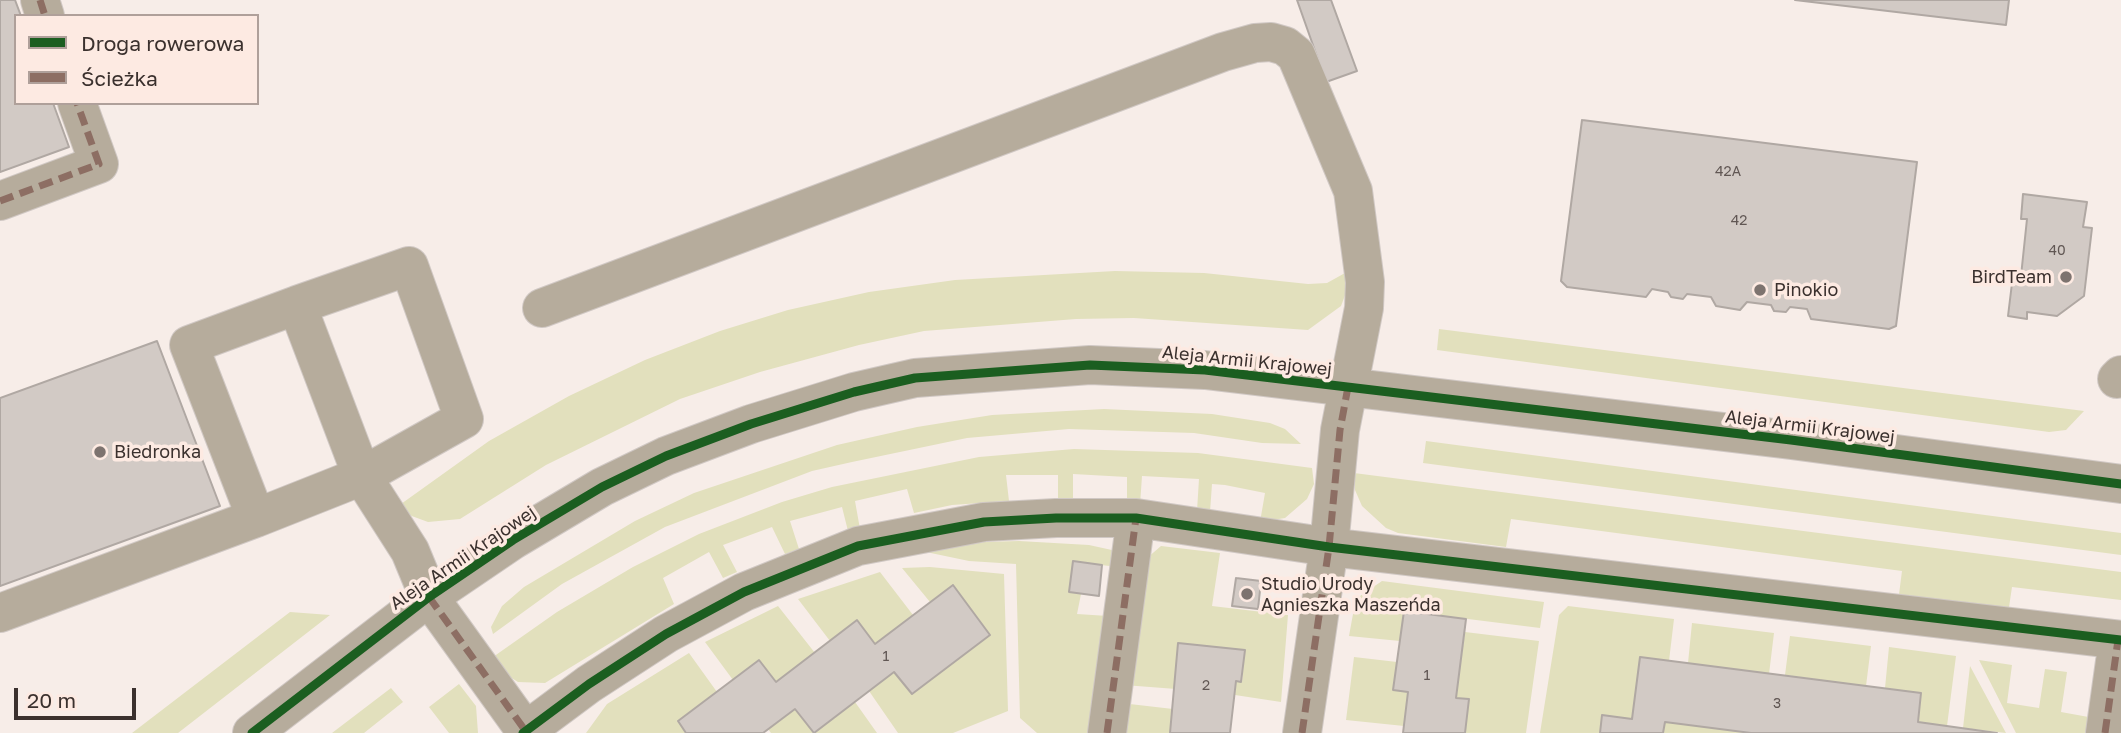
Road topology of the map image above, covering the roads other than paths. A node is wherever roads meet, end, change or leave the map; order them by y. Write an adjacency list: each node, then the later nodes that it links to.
1 (78, 105): 2 (street)
2 (0, 201)
3 (297, 305): 6 (street); 6 (street); 8 (street)
4 (541, 308): 5 (street)
5 (1348, 387): 7 (street, Aleja Armii Krajowej); 10 (street); 11 (street, Aleja Armii Krajowej)
6 (362, 476): 8 (street); 11 (street)
7 (2121, 484)
8 (256, 518): 12 (street)
9 (1136, 518): 10 (street); 14 (street); 16 (street)
10 (1329, 547): 13 (street); 17 (street)
11 (429, 597): 14 (street); 15 (street, Aleja Armii Krajowej)
12 (0, 613)
13 (2120, 640): 18 (street)
14 (525, 732)
15 (252, 733)
16 (1107, 733)
17 (1302, 733)
18 (2105, 733)

